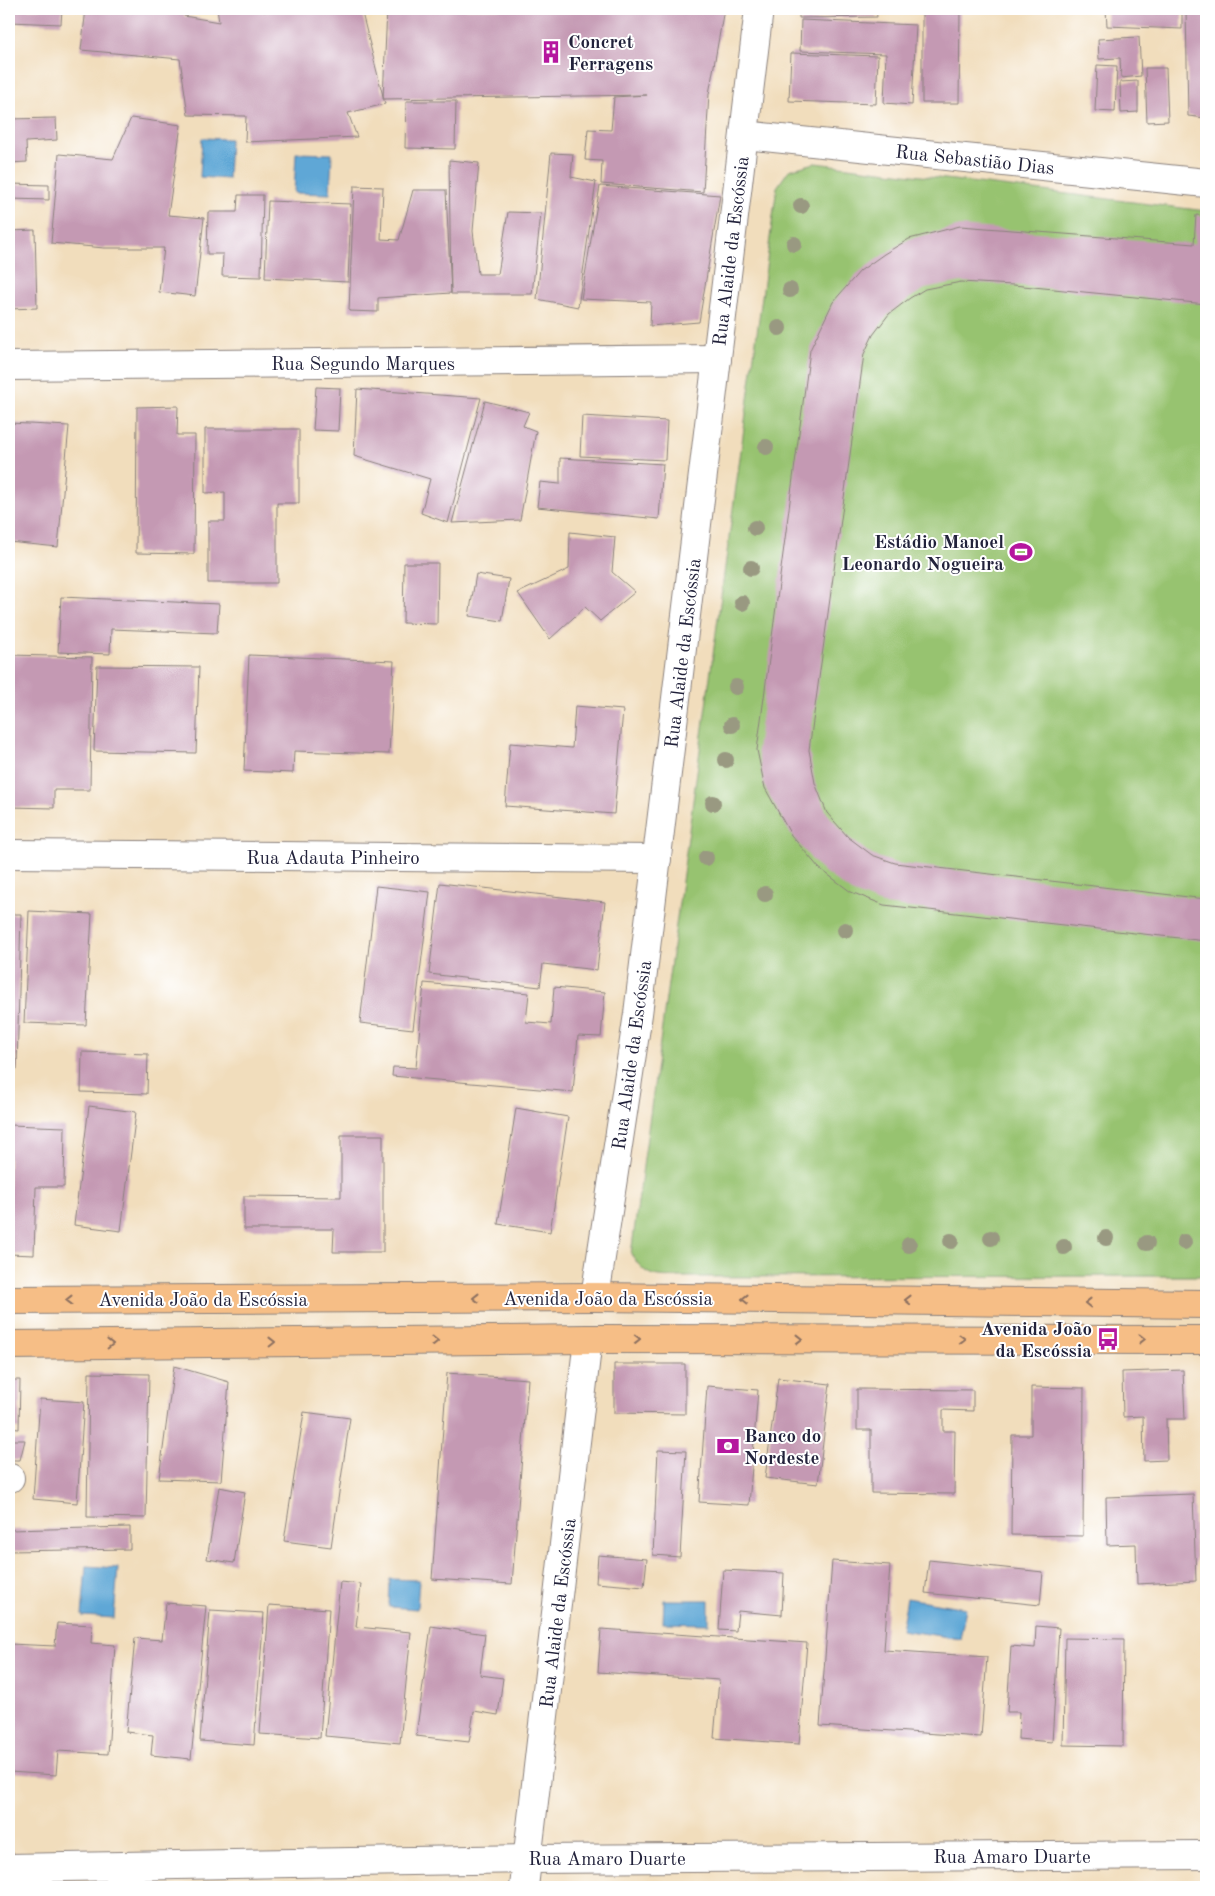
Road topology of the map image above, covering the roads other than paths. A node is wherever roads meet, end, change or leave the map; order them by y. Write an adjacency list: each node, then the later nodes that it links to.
1 (759, 9): 2 (street, Rua Alaide da Escóssia)
2 (744, 135): 3 (street, Rua Sebastião Dias); 4 (street, Rua Alaide da Escóssia)
3 (1206, 183)
4 (717, 359): 5 (street, Rua Segundo Marques); 7 (street, Rua Alaide da Escóssia)
5 (9, 366)
6 (9, 854): 7 (street, Rua Adauta Pinheiro)
7 (657, 859): 8 (street, Rua Alaide da Escóssia)
8 (595, 1297): 9 (main road, Avenida João da Escóssia, one-way to 9); 10 (main road, Avenida João da Escóssia, one-way to 8)
9 (9, 1300)
10 (1206, 1304)
11 (588, 1339): 12 (main road, one-way to 12); 13 (main road, one-way to 11); 15 (street, Rua Alaide da Escóssia)
12 (1206, 1340)
13 (9, 1345)
14 (1206, 1855): 15 (street, Rua Amaro Duarte)
15 (529, 1859): 16 (street, Rua Amaro Duarte); 17 (street, Rua Alaide da Escóssia)
16 (9, 1868)
17 (524, 1887)

